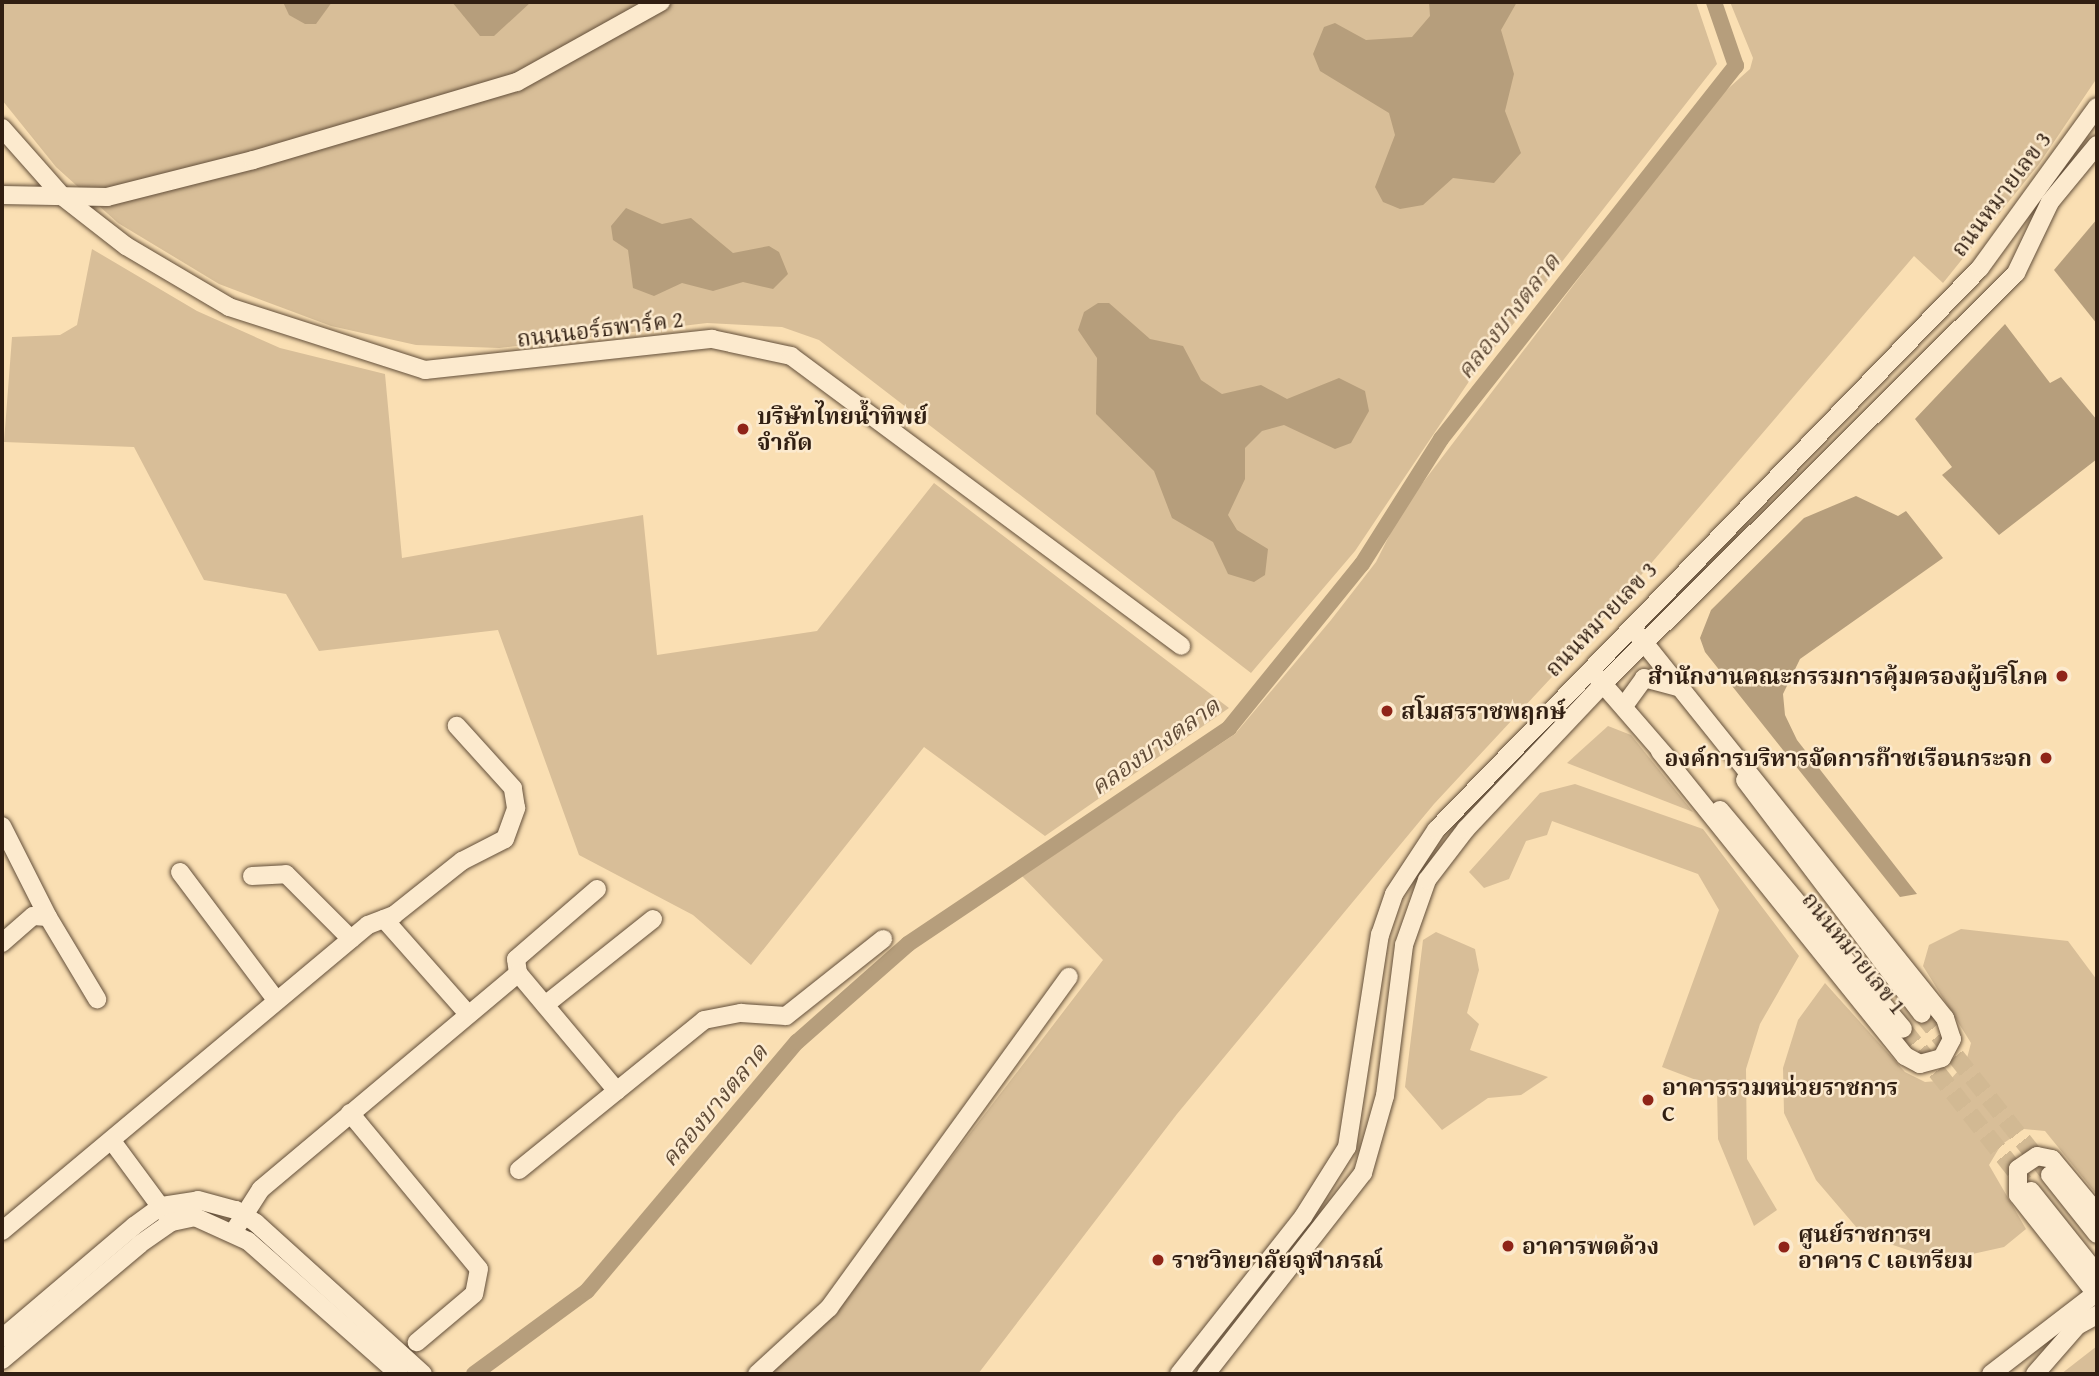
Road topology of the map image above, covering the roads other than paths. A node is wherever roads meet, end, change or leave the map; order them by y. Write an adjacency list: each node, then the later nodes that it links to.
1 (661, 2): 6 (street)
2 (2097, 107): 7 (street, ถนนหมายเลข 3)
3 (2, 128): 6 (street, ถนนนอร์ธพาร์ค 2)
4 (2097, 145): 8 (street, ถนนหมายเลข 3)
5 (2, 195): 6 (street)
6 (63, 197): 9 (street, ถนนนอร์ธพาร์ค 2)
7 (1629, 625): 8 (street, ถนนหมายเลข 1); 10 (street, ถนนหมายเลข 3)
8 (1644, 642): 11 (street, ถนนหมายเลข 3); 12 (street, ถนนหมายเลข 1)
9 (1181, 646)
10 (1588, 666): 11 (street, ถนนหมายเลข 1); 59 (street, ถนนหมายเลข 3)
11 (1603, 684): 13 (street, ถนนหมายเลข 1); 60 (street, ถนนหมายเลข 3)
12 (1684, 691): 13 (street); 14 (street, ถนนหมายเลข 1)
13 (1624, 706): 16 (street, ถนนหมายเลข 1)
14 (1703, 715): 16 (street, ถนนหมายเลข 1); 33 (street, ถนนหมายเลข 1)
15 (457, 726): 22 (street)
16 (1660, 751): 34 (street, ถนนหมายเลข 1)
17 (2, 826): 21 (street)
18 (180, 872): 30 (street)
19 (252, 876): 24 (street)
20 (597, 889): 27 (street)
21 (48, 917): 26 (street); 29 (street)
22 (384, 919): 24 (street); 32 (street)
23 (653, 919): 31 (street)
24 (351, 939): 30 (street)
25 (883, 939): 35 (street)
26 (2, 943)
27 (518, 973): 31 (street); 32 (street)
28 (1069, 976): 58 (street)
29 (97, 999)
30 (276, 1000): 37 (street)
31 (545, 1005): 35 (street)
32 (468, 1014): 36 (street)
33 (1923, 1014)
34 (1903, 1030)
35 (617, 1091): 38 (street)
36 (350, 1113): 43 (street); 52 (street)
37 (112, 1141): 42 (street); 44 (street)
38 (519, 1170)
39 (2050, 1175): 46 (street)
40 (2031, 1191): 47 (street)
41 (2097, 1213): 48 (street)
42 (167, 1214): 43 (street); 45 (street); 51 (street); 54 (street)
43 (243, 1214): 45 (street); 53 (street)
44 (2, 1231)
45 (234, 1231): 53 (street)
46 (2097, 1234)
47 (2097, 1274)
48 (2096, 1294): 50 (street)
49 (2097, 1315): 55 (street)
50 (2039, 1337): 55 (street); 61 (street)
51 (2, 1338)
52 (417, 1342)
53 (390, 1356): 56 (street); 57 (street)
54 (2, 1360)
55 (2041, 1370)
56 (399, 1374)
57 (423, 1374)
58 (757, 1374)
59 (1179, 1374)
60 (1206, 1374)
61 (1991, 1374)

